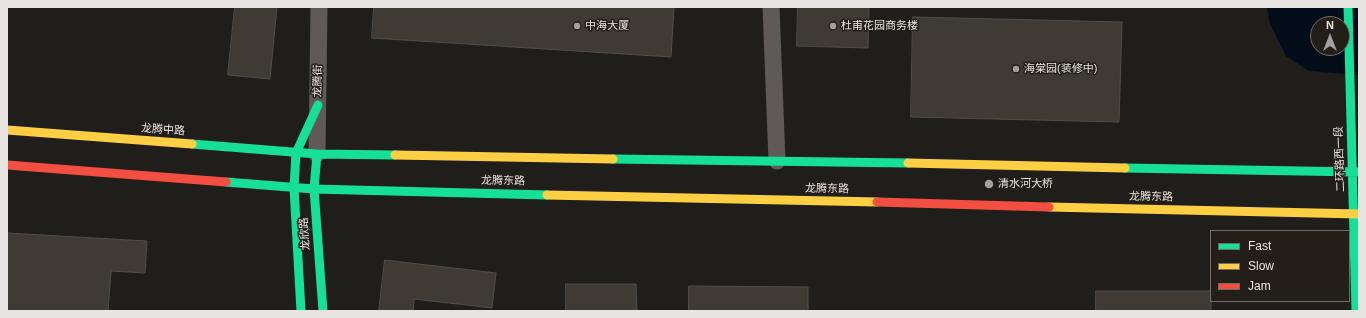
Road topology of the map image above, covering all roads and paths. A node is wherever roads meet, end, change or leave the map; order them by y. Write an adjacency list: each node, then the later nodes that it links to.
1 (319, 7): 4 (street, 龙腾街)
2 (771, 7): 8 (street)
3 (1348, 7): 10 (main road, 二环路西一段)
4 (318, 105): 6 (main road); 7 (street, 龙腾街)
5 (7, 130): 6 (main road, 龙腾中路)
6 (296, 153): 7 (main road, 龙腾中路); 11 (main road)
7 (317, 154): 8 (main road); 12 (main road, 龙欣路)
8 (778, 161): 10 (main road)
9 (7, 165): 11 (main road)
10 (1355, 172): 13 (main road, 二环路西一段)
11 (294, 188): 12 (main road, 龙腾东路); 14 (main road)
12 (314, 189): 13 (main road, 龙腾东路); 15 (main road, 龙欣路)
13 (1356, 214): 16 (main road, 二环路西一段)
14 (301, 311)
15 (322, 311)
16 (1356, 311)

